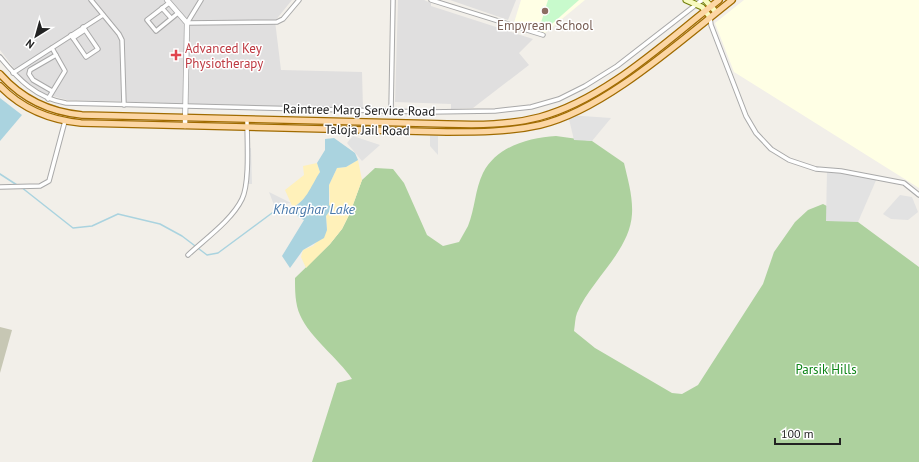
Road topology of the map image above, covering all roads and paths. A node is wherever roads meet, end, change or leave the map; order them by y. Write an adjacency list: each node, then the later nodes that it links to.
1 (91, 0): 17 (street)
2 (200, 0): 20 (street)
3 (300, 0): 20 (street)
4 (393, 0): 34 (street)
5 (431, 0): 22 (street)
6 (686, 0): 11 (main road)
7 (704, 0): 11 (street, Raintree Marg Service Road); 12 (main road)
8 (719, 0): 12 (main road, Taloja Jail Road)
9 (732, 0): 15 (main road, Taloja Jail Road)
10 (168, 1): 13 (street); 16 (street)
11 (697, 4): 14 (main road); 34 (street, Raintree Marg Service Road)
12 (712, 6): 14 (main road, Taloja Jail Road); 15 (main road)
13 (162, 8): 19 (street); 19 (street)
14 (705, 11): 18 (main road); 36 (main road, Taloja Jail Road)
15 (716, 12): 18 (main road, Taloja Jail Road)
16 (178, 13): 19 (street); 20 (street)
17 (103, 15): 21 (street); 32 (street)
18 (710, 17): 39 (main road, Taloja Jail Road); 41 (street)
19 (171, 18)
20 (186, 23): 33 (street)
21 (84, 29): 23 (street); 23 (street)
22 (543, 35)
23 (72, 37): 24 (street)
24 (52, 48): 25 (street); 27 (street)
25 (56, 55): 30 (street); 30 (street)
26 (0, 57): 27 (street, Raintree Marg Service Road)
27 (13, 73): 31 (street, Raintree Marg Service Road)
28 (0, 74): 35 (main road, Taloja Jail Road)
29 (0, 86): 37 (main road, Taloja Jail Road)
30 (52, 91): 31 (street)
31 (48, 99): 32 (street, Raintree Marg Service Road)
32 (124, 105): 33 (street, Raintree Marg Service Road)
33 (185, 106): 34 (street, Raintree Marg Service Road); 35 (street)
34 (391, 111)
35 (185, 118): 36 (main road, Taloja Jail Road); 38 (street)
36 (247, 120): 39 (street)
37 (65, 121): 38 (main road, Taloja Jail Road); 40 (street)
38 (185, 126): 39 (main road, Taloja Jail Road)
39 (247, 127): 42 (street)
40 (0, 187)
41 (919, 195)
42 (188, 255)

